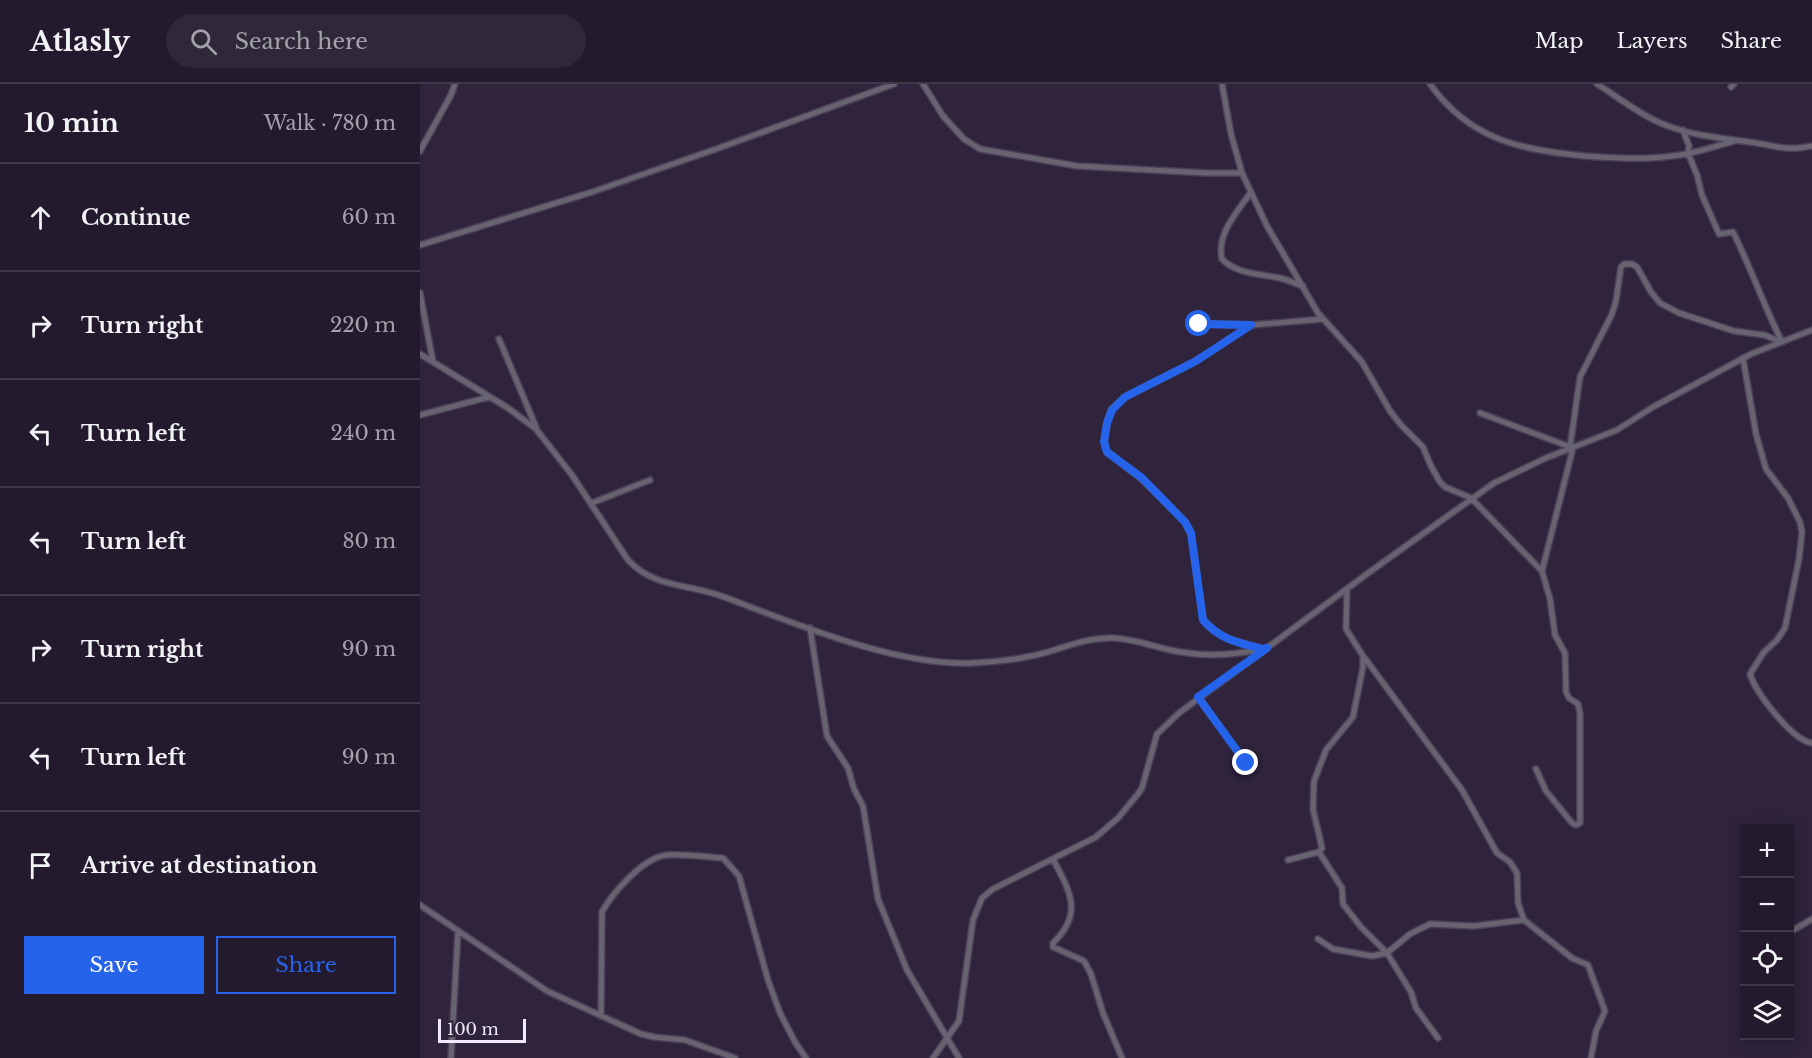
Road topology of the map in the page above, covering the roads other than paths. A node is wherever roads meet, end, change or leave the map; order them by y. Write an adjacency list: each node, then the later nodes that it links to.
1 (455, 84): 10 (street)
2 (894, 84): 14 (street)
3 (924, 84): 12 (street)
4 (1222, 84): 12 (street)
5 (1430, 84): 11 (street)
6 (1597, 84): 7 (street)
7 (1683, 130): 8 (street); 11 (street)
8 (1734, 141): 9 (street); 11 (street)
9 (1812, 146)
10 (420, 151)
11 (1688, 153): 22 (street)
12 (1242, 173): 13 (street)
13 (1251, 192): 15 (street); 15 (street)
14 (420, 245)
15 (1303, 286): 17 (street)
16 (420, 293): 25 (street)
17 (1323, 319): 19 (street); 32 (street)
18 (1199, 324): 19 (street)
19 (1251, 325): 37 (street)
20 (1812, 330): 22 (street)
21 (500, 339): 29 (street)
22 (1782, 342): 24 (street); 30 (street)
23 (420, 354): 25 (street)
24 (1743, 358): 30 (street); 40 (street)
25 (433, 362): 26 (street)
26 (489, 397): 28 (street); 29 (street)
27 (1479, 414): 30 (street)
28 (420, 415)
29 (536, 429): 33 (street)
30 (1571, 447): 32 (street); 34 (street)
31 (650, 480): 33 (street)
32 (1471, 498): 34 (street); 35 (street)
33 (592, 503): 36 (street)
34 (1542, 571): 42 (street)
35 (1347, 589): 37 (street); 38 (street)
36 (810, 628): 37 (street); 54 (street)
37 (1264, 649): 39 (street)
38 (1363, 656): 43 (street); 48 (street)
39 (1198, 697): 41 (street); 44 (street)
40 (1812, 743)
41 (1246, 763)
42 (1536, 770)
43 (1319, 852): 45 (street); 52 (street)
44 (1053, 859): 54 (street); 61 (street)
45 (1287, 860)
46 (420, 905): 50 (street)
47 (1812, 919): 49 (street)
48 (1524, 920): 52 (street); 62 (street)
49 (1794, 930)
50 (458, 931): 53 (street); 56 (street)
51 (1318, 939): 52 (street)
52 (1387, 953): 55 (street)
53 (602, 1016): 57 (street); 58 (street)
54 (947, 1038): 59 (street); 60 (street)
55 (1438, 1038)
56 (451, 1058)
57 (735, 1058)
58 (806, 1058)
59 (933, 1058)
60 (959, 1058)
61 (1122, 1058)
62 (1591, 1058)

